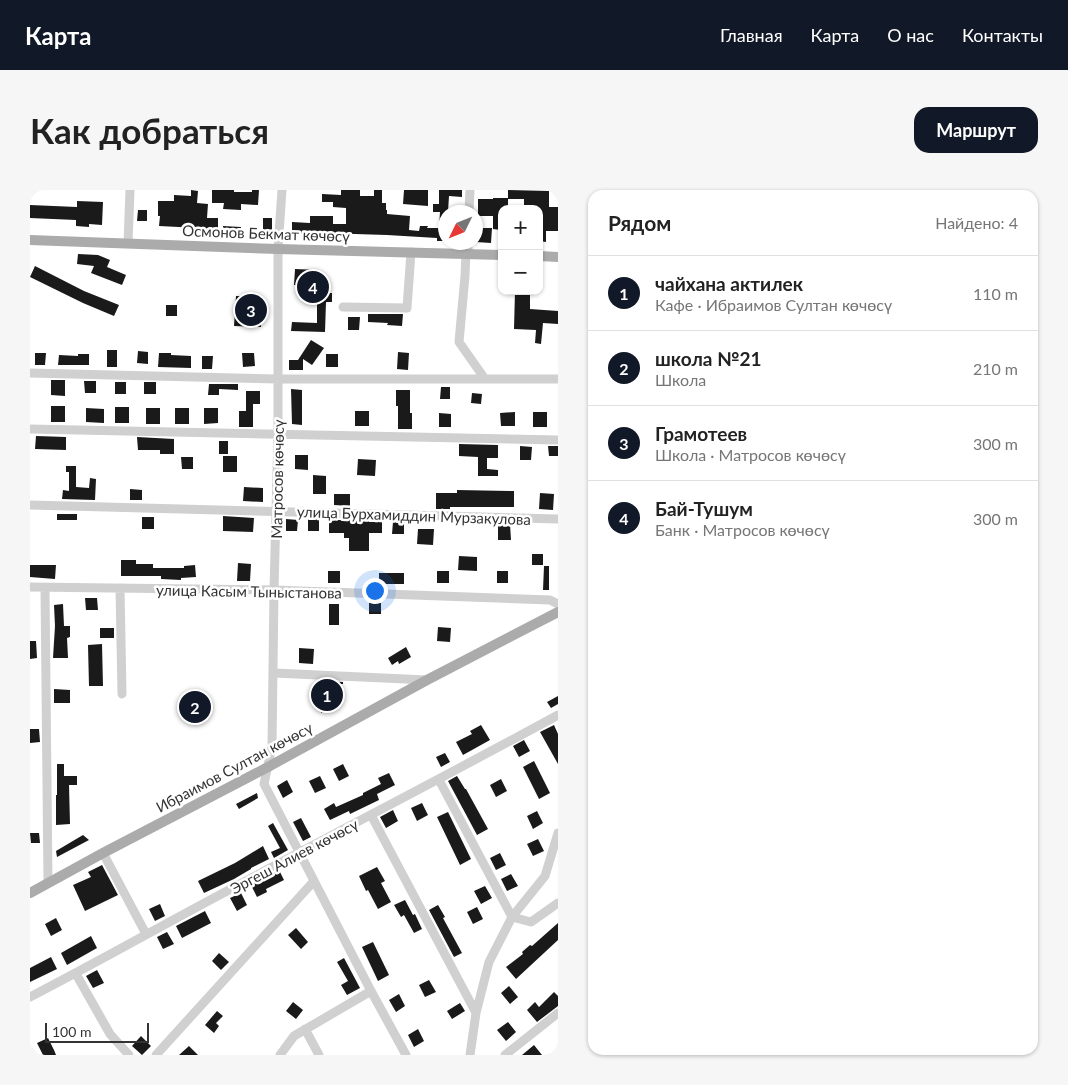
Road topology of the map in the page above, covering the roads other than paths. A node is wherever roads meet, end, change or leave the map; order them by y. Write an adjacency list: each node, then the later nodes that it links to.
1 (130, 190): 6 (street)
2 (282, 190): 7 (street, Матросов көчөсү)
3 (470, 190): 4 (street)
4 (469, 205)
5 (30, 240): 6 (main road, Осмонов Бекмат көчөсү)
6 (128, 244): 7 (main road, Осмонов Бекмат көчөсү)
7 (278, 249): 9 (main road, Осмонов Бекмат көчөсү); 16 (street, Матросов көчөсү)
8 (467, 250): 10 (street)
9 (411, 252): 10 (main road, Осмонов Бекмат көчөсү); 14 (street)
10 (467, 253): 11 (main road, Осмонов Бекмат көчөсү); 17 (street)
11 (498, 255)
12 (543, 256): 13 (main road)
13 (558, 257)
14 (342, 307)
15 (30, 373): 16 (street)
16 (278, 379): 17 (street); 20 (street, Матросов көчөсү)
17 (485, 379): 18 (street)
18 (558, 379)
19 (30, 429): 20 (street)
20 (278, 434): 21 (street); 23 (street, Матросов көчөсү)
21 (558, 440)
22 (30, 505): 23 (street, улица Бурхамиддин Мурзакулова)
23 (276, 511): 24 (street, улица Бурхамиддин Мурзакулова); 28 (street, Матросов көчөсү)
24 (558, 519)
25 (30, 587): 26 (street, улица Касым Тыныстанова)
26 (45, 588): 27 (street, улица Касым Тыныстанова); 42 (street)
27 (120, 588): 28 (street, улица Касым Тыныстанова); 33 (street)
28 (274, 590): 29 (street, улица Касым Тыныстанова); 31 (street, Матросов көчөсү)
29 (558, 604)
30 (558, 612): 32 (main road, Ибраимов Султан көчөсү)
31 (274, 673): 32 (street); 35 (street, Матросов көчөсү)
32 (427, 680): 35 (main road, Ибраимов Султан көчөсү)
33 (122, 694)
34 (558, 715): 36 (street, Эргеш Алиев көчөсү)
35 (268, 768): 39 (street, Матросов көчөсү); 40 (main road, Ибраимов Султан көчөсү)
36 (438, 780): 37 (street, Эргеш Алиев көчөсү); 45 (street)
37 (371, 815): 39 (street, Эргеш Алиев көчөсү); 50 (street)
38 (558, 832): 45 (street)
39 (300, 852): 41 (street, Матросов көчөсү); 46 (street, Эргеш Алиев көчөсү)
40 (103, 853): 42 (main road, Ибраимов Султан көчөсү); 46 (street)
41 (314, 882): 48 (street, Матросов көчөсү); 56 (street)
42 (48, 883): 43 (main road, Ибраимов Султан көчөсү)
43 (30, 893)
44 (558, 903): 45 (street)
45 (512, 917): 50 (street)
46 (146, 934): 47 (street, Эргеш Алиев көчөсү)
47 (76, 974): 49 (street, Эргеш Алиев көчөсү); 55 (street)
48 (371, 991): 52 (street); 59 (street, Матросов көчөсү)
49 (30, 997)
50 (476, 1013): 60 (street)
51 (558, 1013): 61 (street)
52 (305, 1029): 57 (street); 58 (street)
53 (30, 1052): 54 (street)
54 (32, 1055)
55 (129, 1055)
56 (156, 1055)
57 (280, 1055)
58 (319, 1055)
59 (406, 1055)
60 (470, 1055)
61 (505, 1055)

